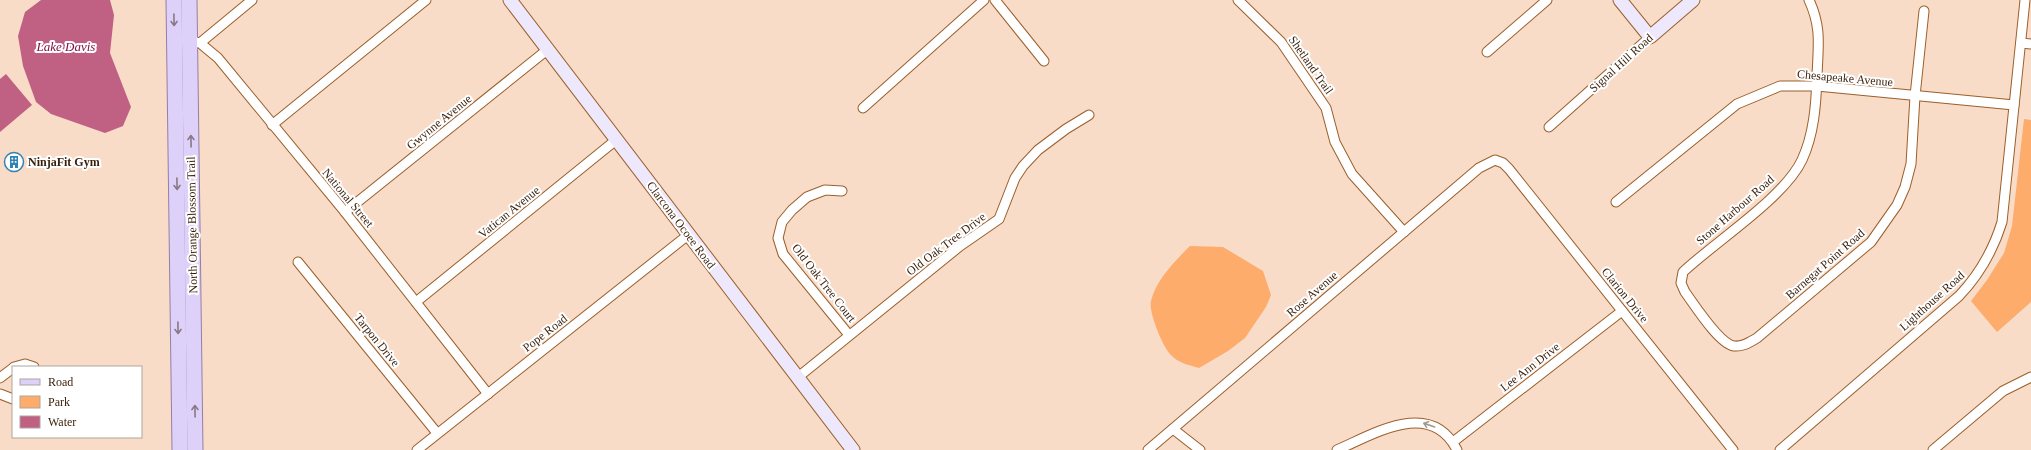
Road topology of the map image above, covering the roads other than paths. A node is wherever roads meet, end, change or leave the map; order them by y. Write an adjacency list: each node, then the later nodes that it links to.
1 (174, 0): 16 (main road, North Orange Blossom Trail, one-way to 16)
2 (189, 0): 16 (main road, North Orange Blossom Trail)
3 (252, 0): 16 (street)
4 (426, 0): 27 (street)
5 (510, 0): 19 (main road, Clarcona Ocoee Road)
6 (984, 0): 25 (street)
7 (995, 0): 21 (street)
8 (1238, 0): 34 (street, Shetland Trail)
9 (1547, 0): 20 (street)
10 (1620, 0): 15 (main road)
11 (1694, 0): 15 (main road, Signal Hill Road)
12 (1809, 0): 22 (street, Stone Harbour Road)
13 (2025, 0): 17 (street, Lighthouse Road)
14 (1924, 11): 23 (street, Barnegat Point Road)
15 (1650, 37): 28 (street, Signal Hill Road)
16 (188, 41): 27 (street, National Street); 37 (main road, North Orange Blossom Trail, one-way to 37); 38 (main road, North Orange Blossom Trail, one-way to 16)
17 (2021, 43): 18 (street); 24 (street, Lighthouse Road)
18 (2031, 44)
19 (547, 50): 29 (main road, Clarcona Ocoee Road); 33 (street, Gwynne Avenue)
20 (1487, 52)
21 (1044, 61)
22 (1817, 86): 23 (street, Chesapeake Avenue); 32 (street, Chesapeake Avenue); 42 (street, Stone Harbour Road)
23 (1915, 96): 24 (street, Chesapeake Avenue); 42 (street, Barnegat Point Road)
24 (2014, 105): 63 (street, Lighthouse Road)
25 (863, 108)
26 (1089, 115): 41 (street, Old Oak Tree Drive)
27 (272, 125): 33 (street, National Street)
28 (1549, 127)
29 (616, 140): 35 (main road, Clarcona Ocoee Road); 39 (street, Vatican Avenue)
30 (1495, 160): 34 (street, Rose Avenue); 40 (street, Clarion Drive)
31 (842, 191): 41 (street, Old Oak Tree Court)
32 (1616, 202)
33 (345, 212): 39 (street, National Street)
34 (1404, 232): 52 (street, Rose Avenue)
35 (688, 234): 48 (main road, Clarcona Ocoee Road); 50 (street, Pope Road)
36 (298, 262): 53 (street, Tarpon Drive)
37 (178, 299): 38 (street); 55 (main road, North Orange Blossom Trail, one-way to 55)
38 (193, 302): 56 (main road, North Orange Blossom Trail, one-way to 38)
39 (416, 302): 50 (street, National Street)
40 (1622, 311): 54 (street, Lee Ann Drive); 62 (street, Clarion Drive)
41 (849, 335): 48 (street, Old Oak Tree Drive)
42 (1757, 338)
43 (17, 366): 44 (street)
44 (31, 366)
45 (12, 368): 47 (street)
46 (2031, 377): 64 (street)
47 (0, 378)
48 (797, 378): 58 (main road, Clarcona Ocoee Road)
49 (0, 394): 51 (street)
50 (488, 394): 53 (street, Pope Road)
51 (12, 399)
52 (1173, 429): 59 (street, Rose Avenue); 60 (street)
53 (437, 433): 57 (street, Pope Road)
54 (1455, 446): 61 (street, Lee Ann Drive, one-way to 61)
55 (180, 450)
56 (195, 450)
57 (417, 450)
58 (853, 450)
59 (1148, 450)
60 (1200, 450)
61 (1337, 450)
62 (1733, 450)
63 (1780, 450)
64 (1933, 450)

